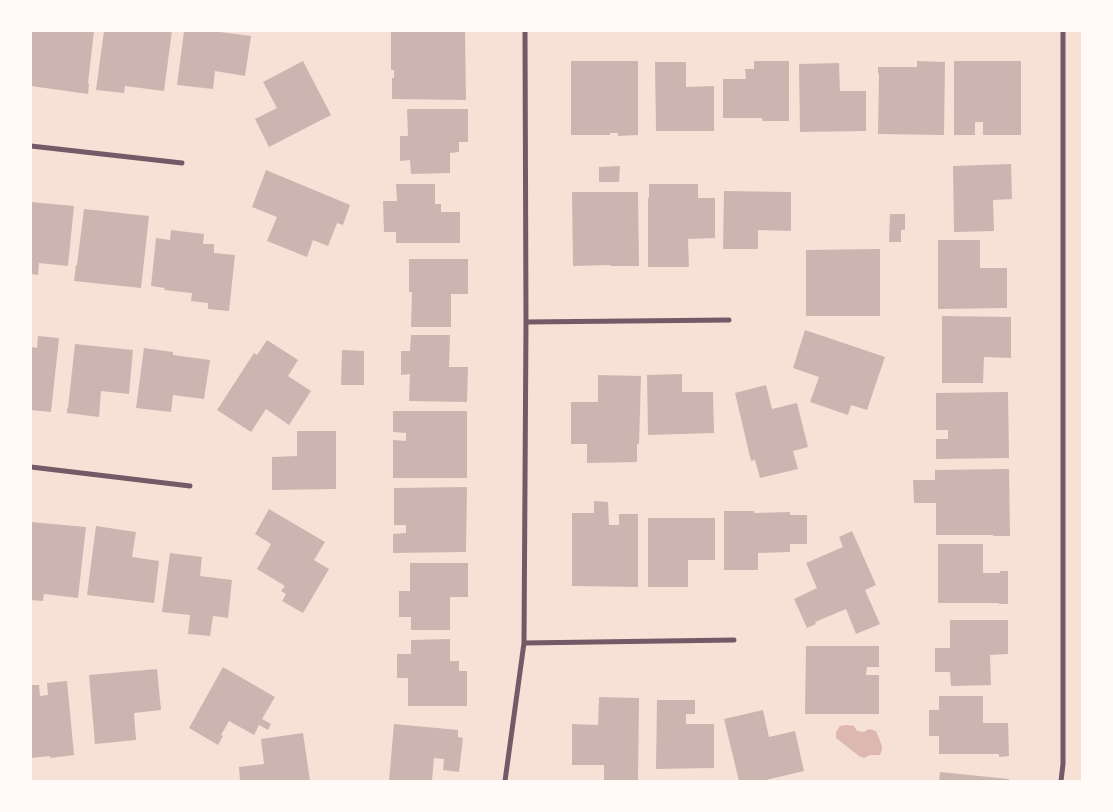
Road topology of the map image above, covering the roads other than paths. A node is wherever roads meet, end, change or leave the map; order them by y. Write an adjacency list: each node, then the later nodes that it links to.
1 (525, 31): 6 (street)
2 (1064, 31): 12 (street)
3 (31, 146): 4 (street)
4 (182, 164)
5 (729, 320): 6 (street)
6 (526, 322): 10 (street)
7 (31, 467): 8 (street)
8 (190, 486)
9 (734, 640): 10 (street)
10 (524, 643): 11 (street)
11 (505, 781)
12 (1062, 781)

